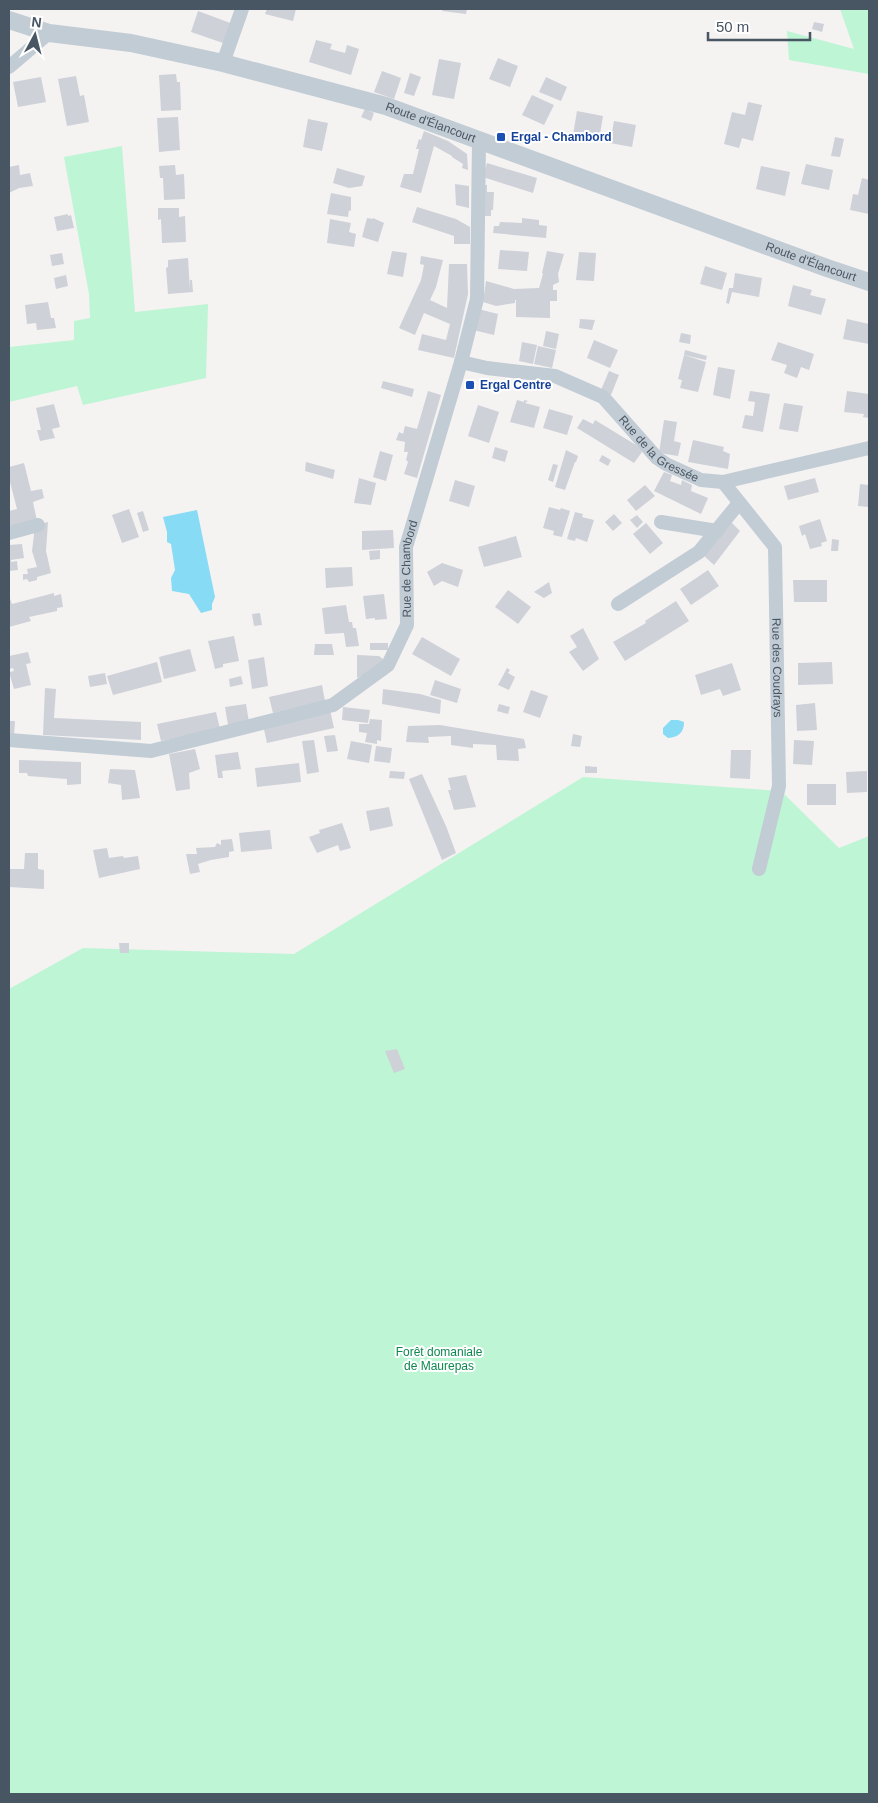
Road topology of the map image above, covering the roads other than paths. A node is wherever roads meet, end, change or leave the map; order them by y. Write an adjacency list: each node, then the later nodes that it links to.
1 (242, 9): 4 (street)
2 (9, 20): 3 (street, Route d'Élancourt)
3 (49, 33): 4 (street, Route d'Élancourt); 5 (street)
4 (223, 62): 6 (street, Route d'Élancourt)
5 (9, 67)
6 (478, 141): 7 (street, Route d'Élancourt); 8 (street, Rue de Chambord)
7 (869, 282)
8 (461, 362): 10 (street, Rue de la Gressée); 17 (street, Rue de Chambord)
9 (869, 448): 10 (street, Rue de la Gressée)
10 (723, 482): 11 (street, Rue des Coudrays)
11 (739, 503): 14 (street); 18 (street, Rue des Coudrays)
12 (661, 522): 14 (street)
13 (38, 525): 15 (street)
14 (717, 531): 16 (street)
15 (9, 533)
16 (618, 604)
17 (9, 740)
18 (759, 869)

